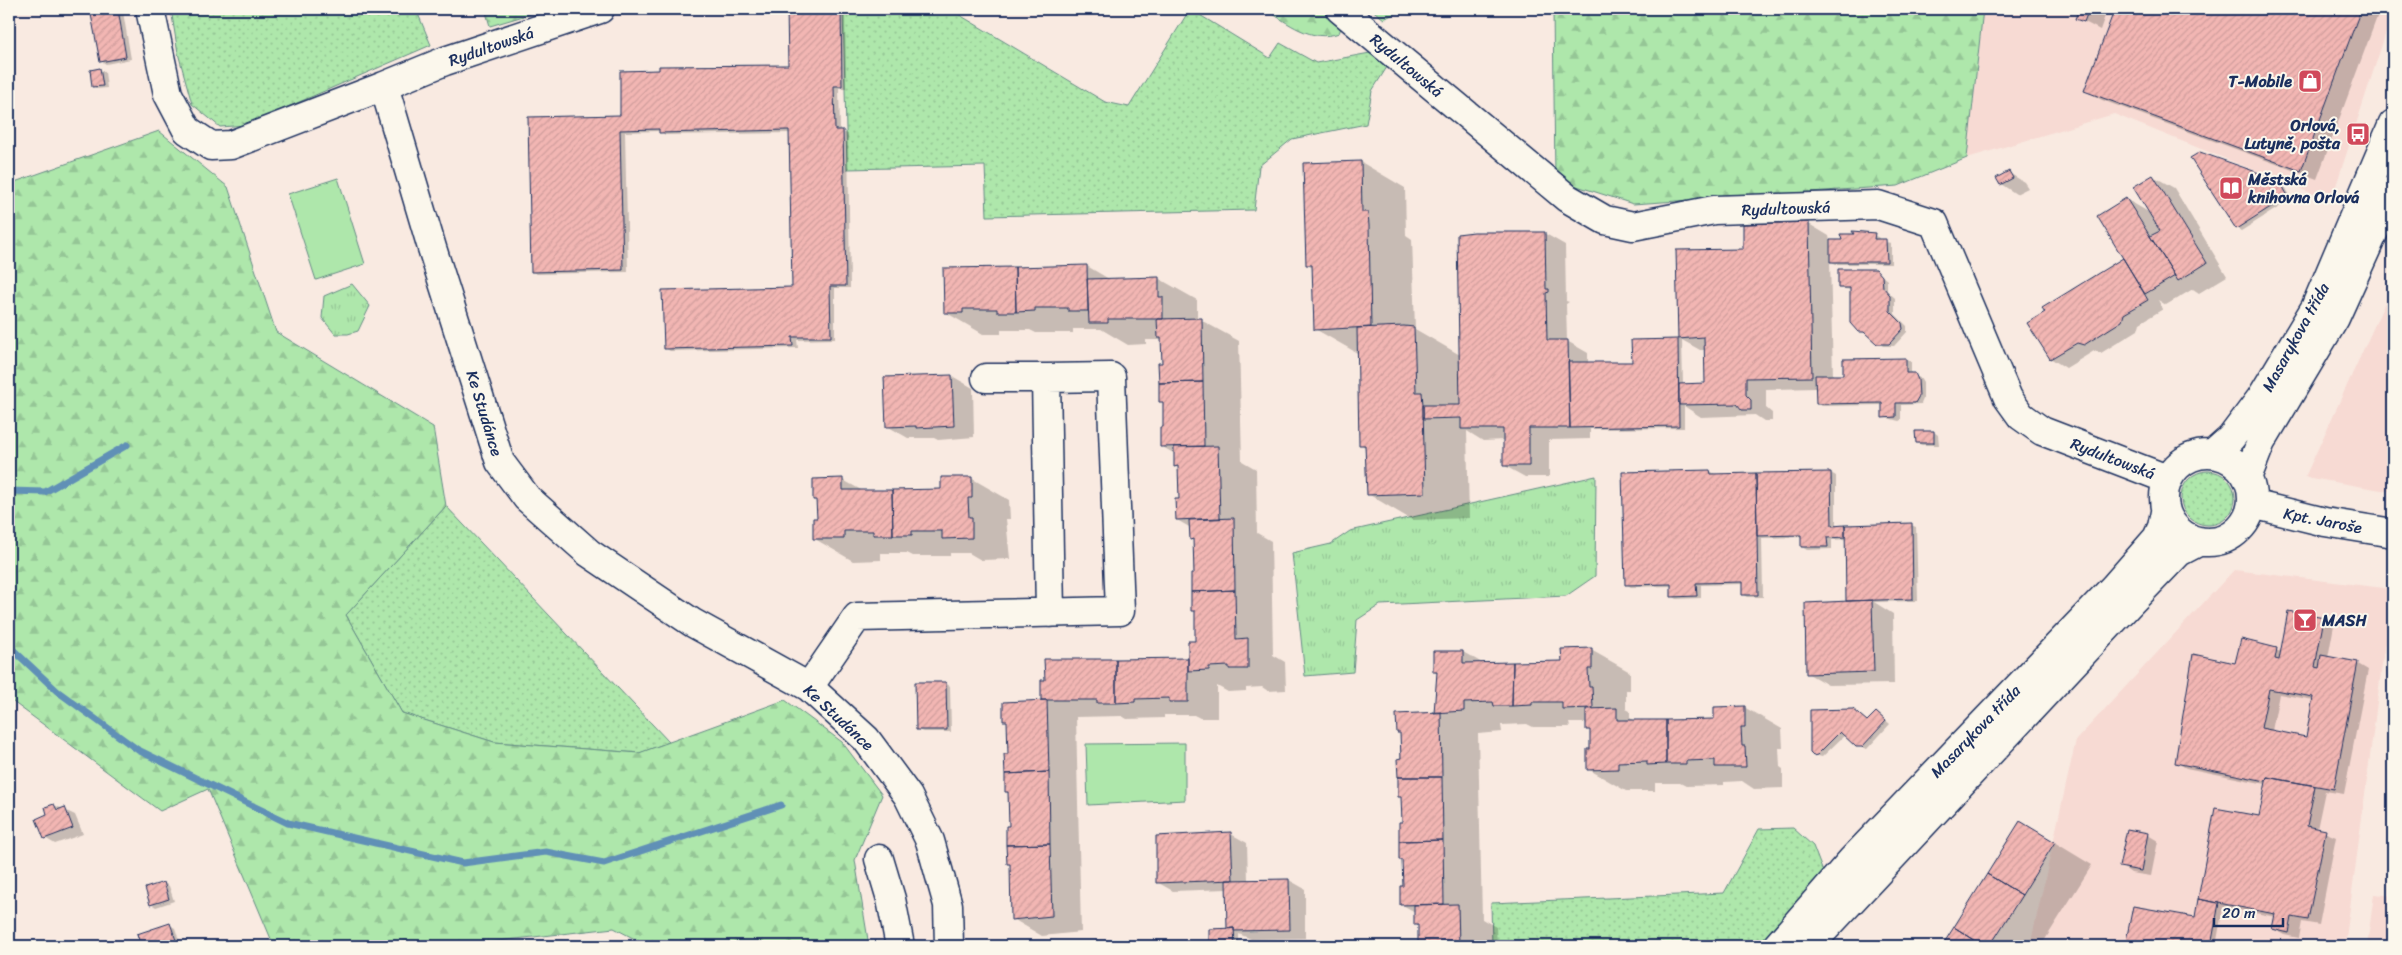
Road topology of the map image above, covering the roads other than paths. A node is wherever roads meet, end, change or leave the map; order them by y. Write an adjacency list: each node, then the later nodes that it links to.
1 (150, 9): 4 (street)
2 (600, 9): 4 (street, Rydultowská)
3 (1340, 9): 11 (street, Rydultowská)
4 (384, 86): 17 (street, Ke Studánce)
5 (2393, 124): 9 (street, Masarykova třída)
6 (2393, 190): 10 (street, Masarykova třída)
7 (986, 378): 8 (street)
8 (1046, 378): 16 (street); 16 (street)
9 (2213, 454): 10 (street); 11 (street)
10 (2247, 478): 12 (street)
11 (2167, 479): 13 (street)
12 (2252, 504): 14 (street, Kpt. Jaroše); 15 (street)
13 (2166, 512): 15 (street); 21 (street, Masarykova třída)
14 (2393, 533)
15 (2200, 541): 22 (street, Masarykova třída)
16 (1050, 613): 17 (street)
17 (809, 687): 20 (street, Ke Studánce)
18 (879, 860): 19 (street)
19 (900, 946)
20 (949, 946)
21 (1777, 946)
22 (1809, 946)

